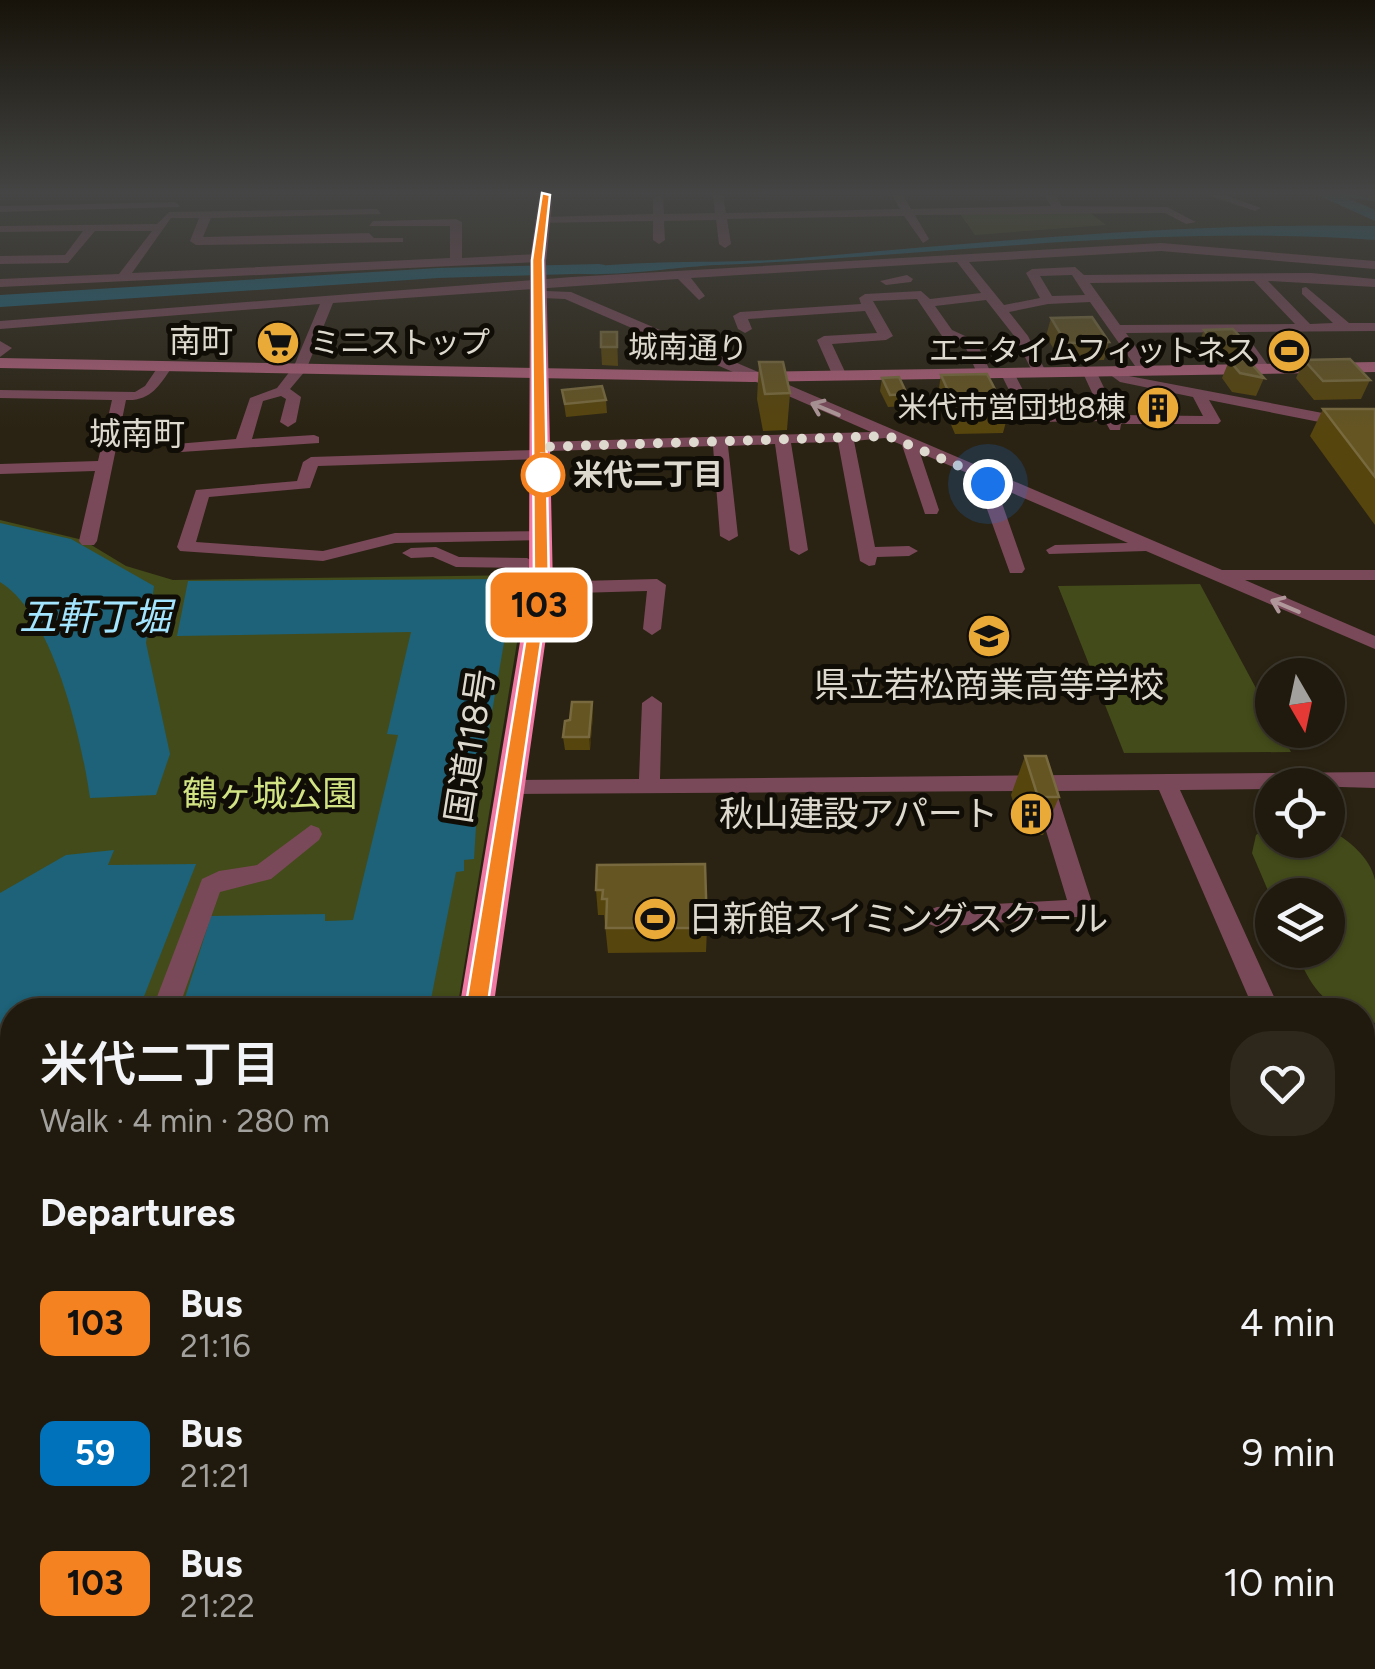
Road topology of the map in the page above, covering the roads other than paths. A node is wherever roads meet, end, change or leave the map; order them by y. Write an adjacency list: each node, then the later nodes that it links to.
1 (127, 273): 15 (street)
2 (225, 273): 15 (street)
3 (520, 273): 13 (street)
4 (538, 273): 13 (highway, 国道118号)
5 (704, 273): 11 (street)
6 (800, 273): 20 (street)
7 (903, 273): 17 (street)
8 (972, 273): 26 (street)
9 (1194, 273): 16 (street)
10 (1249, 273): 14 (street)
11 (682, 274): 21 (street); 25 (street)
12 (1078, 275): 16 (street); 27 (street); 28 (street)
13 (538, 276): 21 (street); 29 (street); 53 (highway, 国道118号)
14 (1253, 277): 16 (street); 18 (street); 35 (street)
15 (123, 278): 19 (street)
16 (1198, 278)
17 (886, 280)
18 (1368, 282): 24 (street)
19 (0, 283)
20 (807, 288)
21 (572, 290): 23 (street); 55 (street)
22 (1306, 291): 36 (street)
23 (625, 292)
24 (1375, 294)
25 (700, 296)
26 (990, 296): 30 (street); 32 (street)
27 (1094, 298): 28 (street); 38 (street)
28 (1048, 300): 32 (street)
29 (327, 302): 34 (street); 46 (street)
30 (926, 302): 31 (street); 52 (street)
31 (869, 307): 33 (street); 54 (street)
32 (1000, 310): 51 (street)
33 (741, 317)
34 (0, 325)
35 (1306, 327): 36 (street); 38 (street)
36 (1345, 327): 37 (street)
37 (1375, 327)
38 (1116, 329): 47 (street)
39 (1244, 342): 45 (street)
40 (0, 345): 41 (street)
41 (0, 353)
42 (0, 363): 43 (main road, 城南通り)
43 (165, 366): 46 (main road, 城南通り); 59 (street)
44 (1375, 366): 45 (main road, 城南通り)
45 (1263, 368): 47 (main road, 城南通り)
46 (297, 370): 53 (main road, 城南通り); 56 (street)
47 (1145, 370): 49 (main road, 城南通り)
48 (1090, 371): 49 (main road, 城南通り); 51 (main road, 城南通り); 61 (street)
49 (1112, 371): 58 (street)
50 (1007, 372): 51 (main road, 城南通り); 52 (main road, 城南通り); 61 (street)
51 (1039, 372)
52 (984, 373): 54 (main road, 城南通り)
53 (539, 374): 55 (main road, 城南通り); 71 (highway, 国道118号)
54 (839, 374): 55 (main road, 城南通り)
55 (752, 377): 64 (street, one-way to 55)
56 (282, 392): 60 (street); 68 (street)
57 (0, 394): 59 (street)
58 (1199, 395): 61 (street); 62 (street)
59 (120, 396): 72 (street)
60 (288, 422)
61 (1112, 422)
62 (1375, 428)
63 (845, 436): 64 (street); 65 (street); 82 (street)
64 (888, 436): 69 (street)
65 (782, 438): 66 (street); 81 (street)
66 (720, 439): 71 (street); 77 (street)
67 (314, 440): 68 (street)
68 (243, 444): 70 (street)
69 (910, 445): 74 (street); 75 (street)
70 (181, 448)
71 (542, 450): 76 (highway, 国道118号); 79 (street)
72 (106, 466): 73 (street); 78 (street)
73 (0, 468)
74 (992, 480): 80 (street); 85 (street)
75 (931, 510)
76 (543, 535): 79 (street); 88 (highway, 国道118号)
77 (729, 536)
78 (88, 542)
79 (371, 542): 84 (street)
80 (1149, 548): 83 (street); 86 (street)
81 (799, 550)
82 (910, 550)
83 (1055, 550)
84 (526, 563)
85 (1016, 568)
86 (1212, 575): 87 (street); 90 (street, one-way to 86)
87 (1375, 575)
88 (542, 588): 89 (street); 96 (highway, 国道118号)
89 (652, 629)
90 (1375, 643)
91 (652, 703): 95 (street)
92 (1165, 780): 93 (street); 94 (street); 101 (street)
93 (1375, 780)
94 (1042, 782): 95 (street); 98 (street)
95 (649, 786): 96 (street)
96 (513, 788): 100 (highway, 国道118号)
97 (311, 834): 99 (street)
98 (937, 917)
99 (169, 998)
100 (478, 998)
101 (1262, 998)

